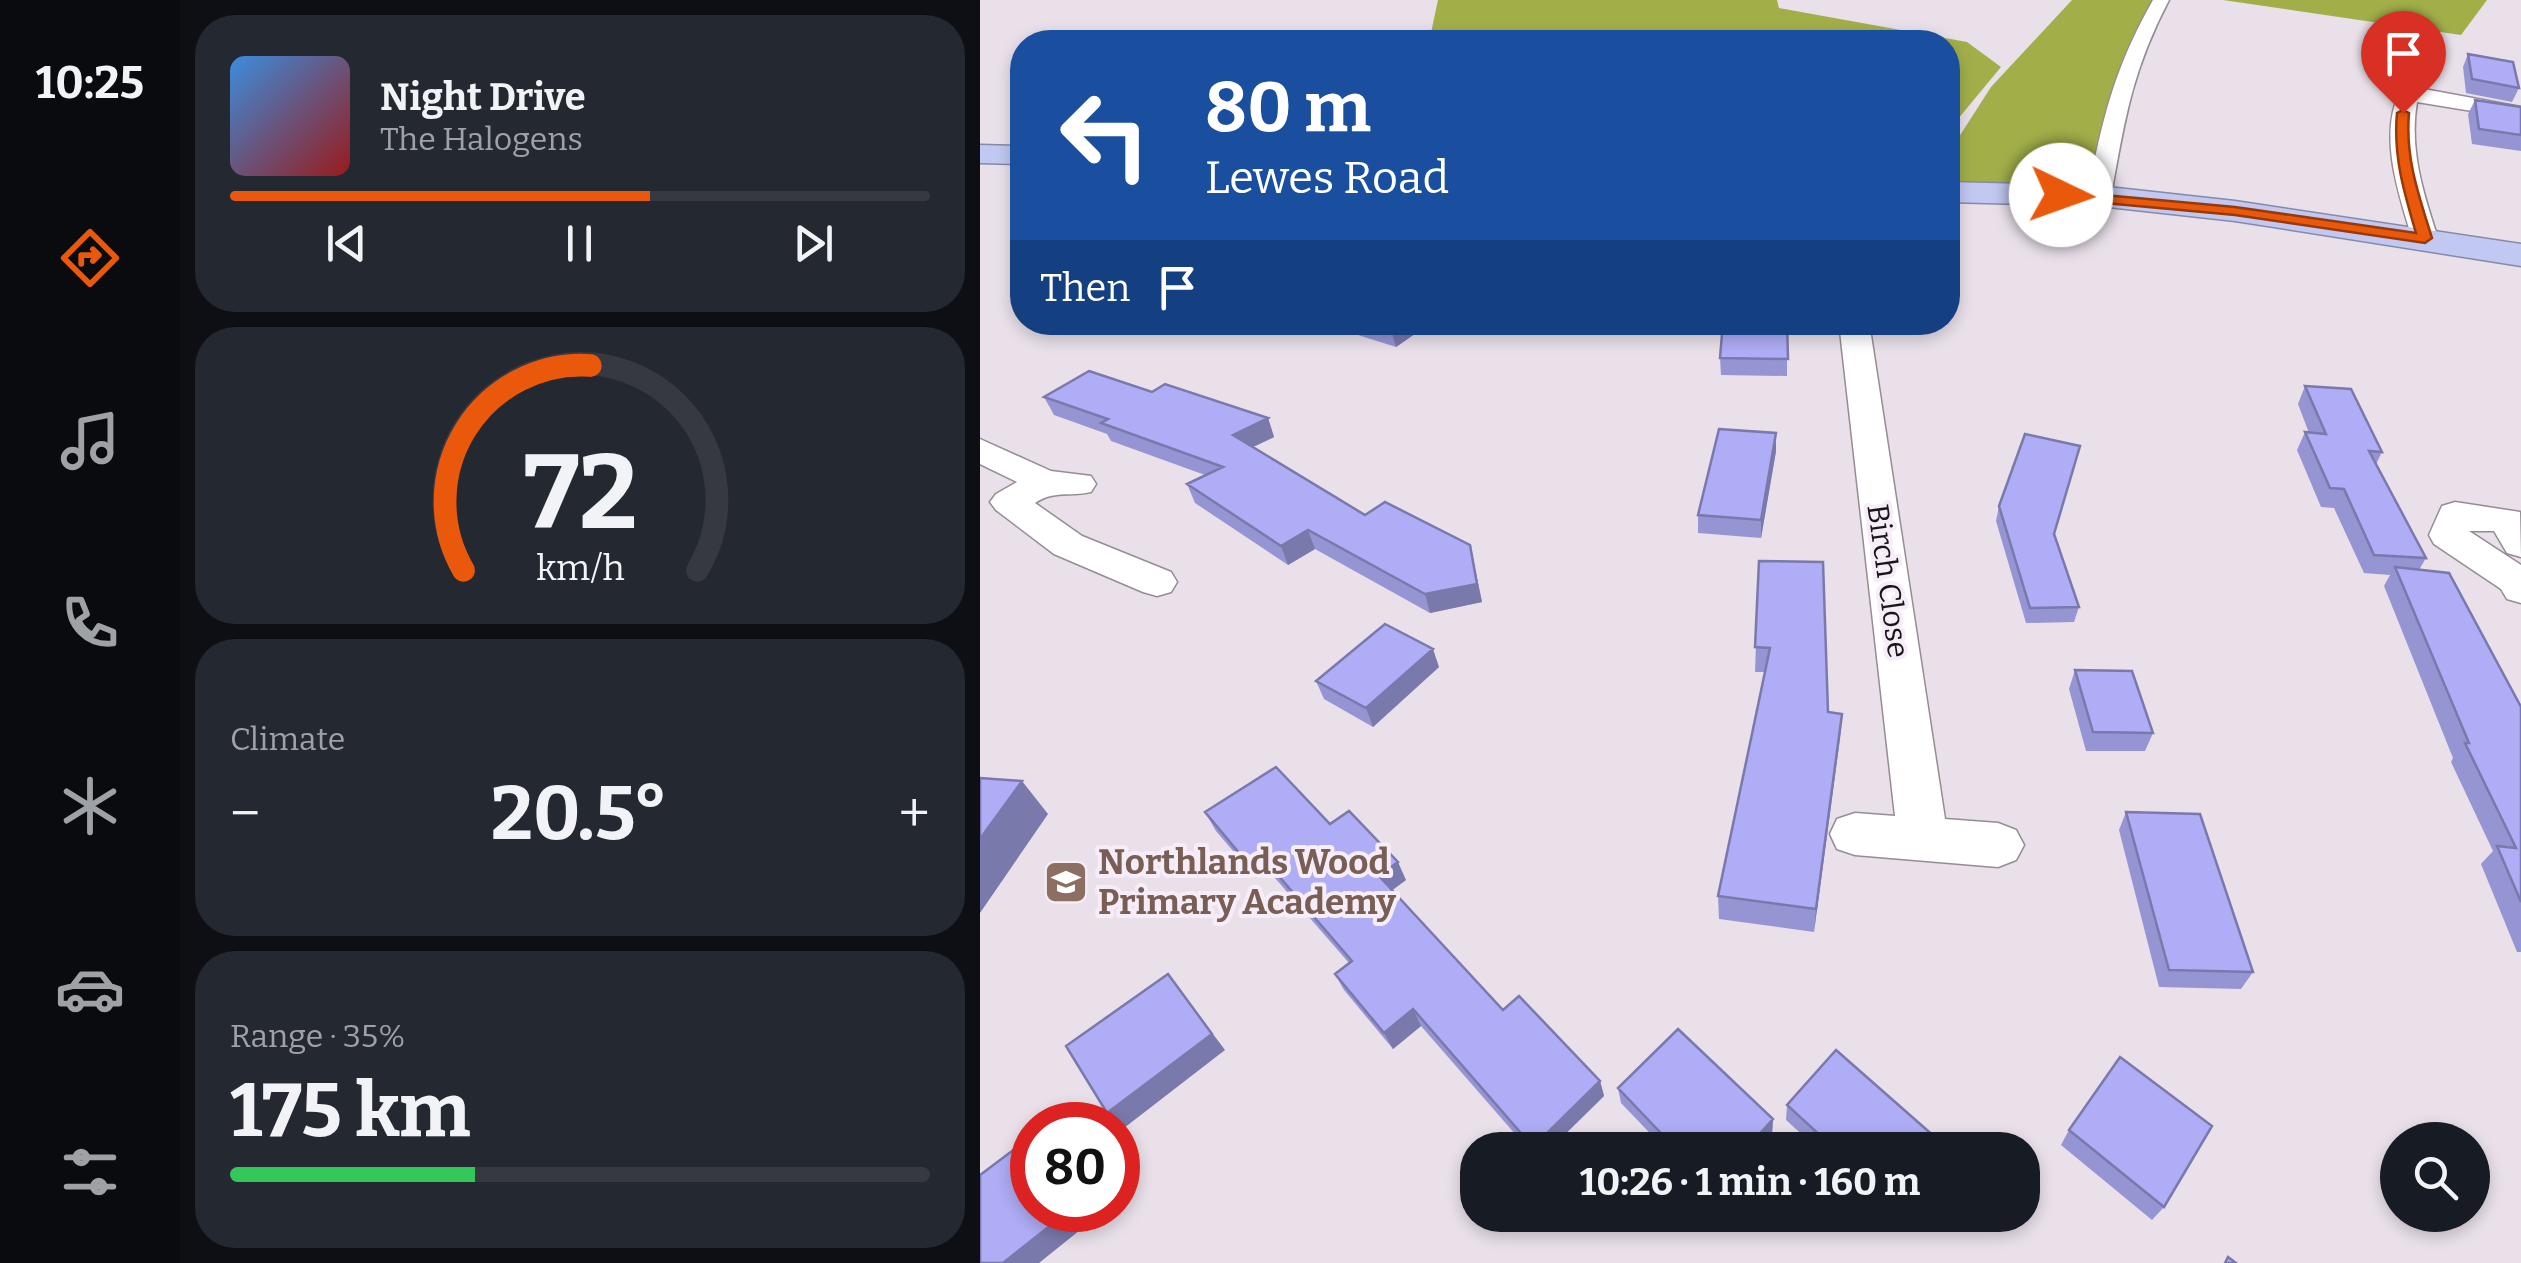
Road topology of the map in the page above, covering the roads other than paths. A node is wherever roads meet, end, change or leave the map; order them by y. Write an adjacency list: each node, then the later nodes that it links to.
1 (2160, 0): 6 (street)
2 (2521, 113): 7 (street)
3 (980, 154): 4 (highway)
4 (1010, 155)
5 (1960, 192): 6 (highway)
6 (2099, 196): 7 (highway)
7 (2425, 238): 8 (highway)
8 (2521, 255)
9 (1856, 335): 13 (street, Birch Close)
10 (980, 450): 11 (street)
11 (1157, 582)
12 (1855, 834): 13 (street)
13 (1923, 839): 14 (street)
14 (1998, 845)

